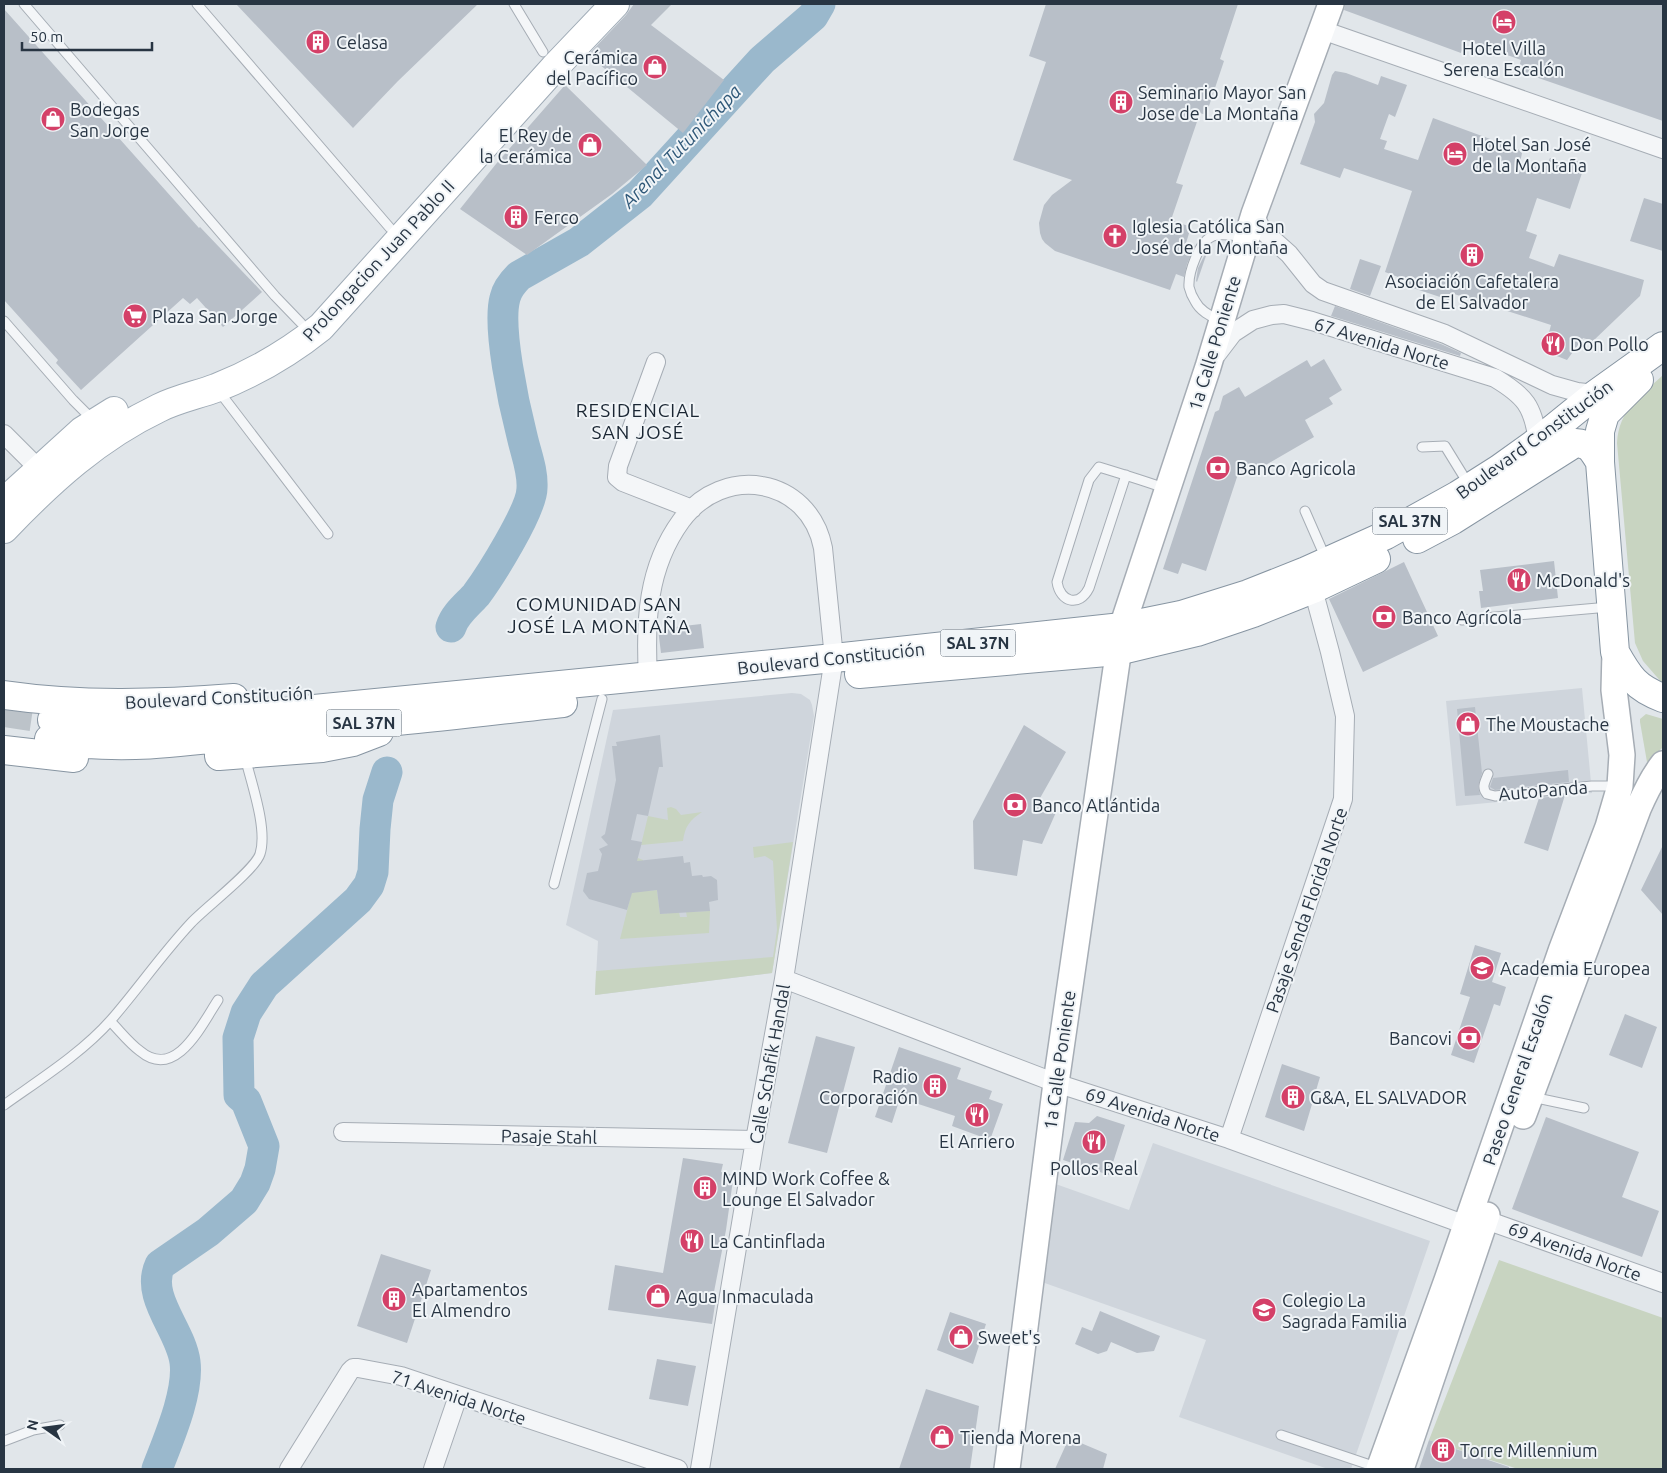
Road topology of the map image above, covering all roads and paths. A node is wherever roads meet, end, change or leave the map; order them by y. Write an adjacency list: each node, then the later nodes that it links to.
1 (24, 4): 15 (lane)
2 (197, 4): 11 (lane)
3 (514, 4): 8 (lane)
4 (591, 4): 8 (main road, Prolongacion Juan Pablo II)
5 (615, 4): 20 (main road, Prolongacion Juan Pablo II)
6 (1331, 4): 7 (main road, 1a Calle Poniente)
7 (1322, 30): 9 (street); 10 (main road, 1a Calle Poniente)
8 (543, 52): 11 (main road, Prolongacion Juan Pablo II)
9 (1663, 149)
10 (1254, 214): 12 (main road, 1a Calle Poniente); 21 (street, 67 Avenida Norte)
11 (390, 228): 15 (main road, Prolongacion Juan Pablo II)
12 (1247, 238): 14 (main road, 1a Calle Poniente); 14 (lane)
13 (4, 321): 22 (lane)
14 (1222, 322): 19 (main road, 1a Calle Poniente)
15 (302, 323): 22 (main road, Prolongacion Juan Pablo II)
16 (1663, 346): 21 (main road, Boulevard Constitución / SAL 37N)
17 (1663, 356): 26 (main road)
18 (656, 362): 32 (street)
19 (1208, 367): 24 (street, 67 Avenida Norte); 30 (main road, 1a Calle Poniente)
20 (216, 388): 34 (main road, Prolongacion Juan Pablo II); 35 (lane)
21 (1596, 394): 24 (main road, Boulevard Constitución / SAL 37N)
22 (96, 422): 27 (main road, Prolongacion Juan Pablo II)
23 (4, 434): 27 (street)
24 (1538, 441): 29 (main road, Boulevard Constitución / SAL 37N)
25 (1422, 447): 29 (lane)
26 (1600, 462): 37 (main road, Boulevard Constitución / SAL 37N); 38 (main road)
27 (39, 468): 31 (main road, Prolongacion Juan Pablo II)
28 (1126, 475): 28 (lane); 30 (lane)
29 (1471, 487): 36 (main road, Boulevard Constitución / SAL 37N)
30 (1168, 489): 40 (main road, 1a Calle Poniente)
31 (4, 502)
32 (692, 509): 42 (street, Calle Schafik Handal); 43 (street, Calle Schafik Handal)
33 (1305, 511): 36 (lane)
34 (4, 529)
35 (328, 534)
36 (1327, 561): 40 (main road, Boulevard Constitución / SAL 37N)
37 (1313, 589): 40 (main road, Boulevard Constitución / SAL 37N); 63 (street, Pasaje Senda Florida Norte)
38 (1612, 606): 39 (lane); 41 (main road)
39 (1462, 620)
40 (1120, 639): 42 (main road, Boulevard Constitución / SAL 37N); 58 (main road, 1a Calle Poniente)
41 (1615, 652): 45 (main road); 53 (main road, Paseo General Escalón)
42 (833, 668): 43 (main road, Boulevard Constitución / SAL 37N); 46 (main road, Boulevard Constitución / SAL 37N); 55 (street, Calle Schafik Handal)
43 (648, 677): 47 (main road, Boulevard Constitución / SAL 37N)
44 (5, 695): 47 (main road, Boulevard Constitución / SAL 37N)
45 (1663, 698)
46 (602, 699): 47 (main road, Boulevard Constitución / SAL 37N); 54 (lane)
47 (400, 710): 48 (main road, Boulevard Constitución / SAL 37N); 50 (main road, Boulevard Constitución / SAL 37N)
48 (51, 730)
49 (4, 750): 50 (main road, Boulevard Constitución / SAL 37N)
50 (244, 754): 57 (lane)
51 (1663, 764): 59 (main road, Paseo General Escalón)
52 (1488, 774): 53 (lane, AutoPanda)
53 (1620, 786): 65 (main road, Paseo General Escalón)
54 (554, 884)
55 (784, 978): 58 (street, 69 Avenida Norte); 64 (street, Calle Schafik Handal)
56 (218, 1000): 57 (lane)
57 (110, 1021): 60 (lane)
58 (1056, 1083): 63 (street, 69 Avenida Norte); 76 (main road, 1a Calle Poniente)
59 (1530, 1097): 61 (lane); 65 (main road, Paseo General Escalón)
60 (4, 1105)
61 (1584, 1108)
62 (343, 1132): 64 (street, Pasaje Stahl)
63 (1229, 1139): 65 (street, 69 Avenida Norte)
64 (755, 1140): 75 (street, Calle Schafik Handal)
65 (1476, 1222): 66 (street, 69 Avenida Norte); 70 (main road, Paseo General Escalón); 77 (main road, Paseo General Escalón)
66 (1663, 1283)
67 (458, 1396): 72 (street, 71 Avenida Norte); 73 (street); 74 (street, 71 Avenida Norte)
68 (60, 1425): 71 (lane)
69 (1281, 1435): 77 (lane)
70 (1412, 1437): 77 (main road, Paseo General Escalón); 78 (lane)
71 (4, 1441)
72 (288, 1469)
73 (433, 1469)
74 (678, 1469)
75 (700, 1469)
76 (1007, 1469)
77 (1386, 1469)
78 (1411, 1469)

